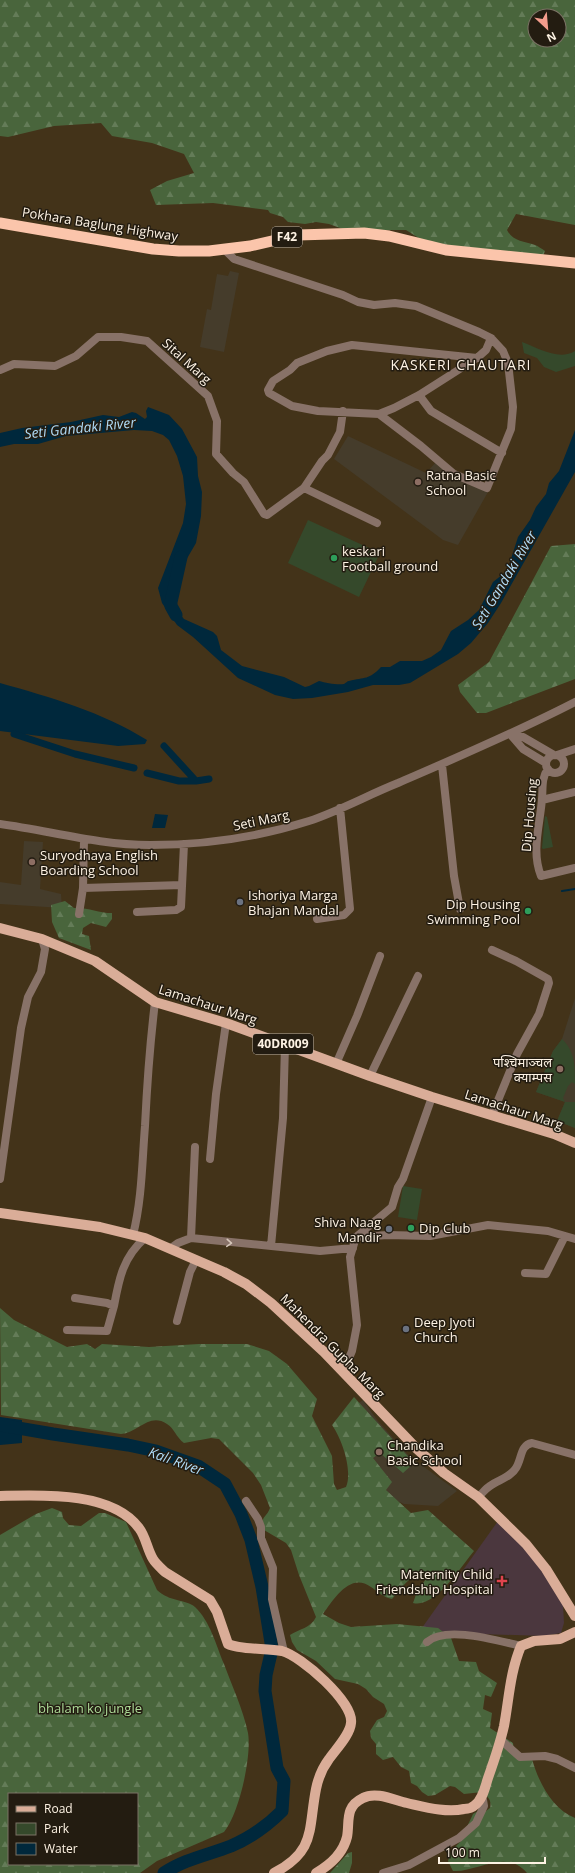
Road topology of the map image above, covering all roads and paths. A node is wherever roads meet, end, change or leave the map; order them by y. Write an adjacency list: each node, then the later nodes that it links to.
1 (0, 223): 2 (highway, Pokhara Baglung Highway / F42)
2 (224, 249): 3 (highway, Pokhara Baglung Highway / F42); 4 (street)
3 (575, 263)
4 (491, 338): 5 (street); 10 (street)
5 (477, 358): 7 (street); 8 (street)
6 (0, 370): 11 (street, Sital Marg)
7 (419, 394): 9 (street); 10 (street)
8 (344, 412): 9 (street); 11 (street)
9 (379, 414): 10 (street)
10 (502, 453)
11 (304, 488): 12 (street)
12 (376, 523)
13 (575, 702): 14 (street, Seti Marg)
14 (510, 735): 16 (street); 17 (street, Seti Marg); 18 (street)
15 (575, 749): 16 (street)
16 (555, 755): 18 (street); 18 (street)
17 (442, 765): 21 (street, Seti Marg); 28 (street)
18 (547, 766): 20 (street, Dip Housing)
19 (575, 792): 20 (street)
20 (542, 800): 25 (street, Dip Housing)
21 (340, 808): 24 (street, Seti Marg); 31 (street)
22 (0, 824): 23 (street, Seti Marg)
23 (84, 840): 24 (street, Seti Marg); 27 (street)
24 (184, 844): 26 (street)
25 (575, 868)
26 (182, 885): 27 (street); 29 (street)
27 (83, 888): 30 (street)
28 (460, 909)
29 (137, 912)
30 (79, 914)
31 (317, 919)
32 (0, 928): 33 (main road, Lamachaur Marg / 40DR009)
33 (42, 939): 37 (main road, Lamachaur Marg / 40DR009); 47 (street)
34 (492, 950): 43 (street)
35 (380, 956): 40 (street)
36 (418, 976): 41 (street)
37 (155, 1002): 38 (main road, Lamachaur Marg / 40DR009); 49 (street)
38 (226, 1023): 39 (main road, Lamachaur Marg / 40DR009); 46 (street)
39 (285, 1045): 40 (main road, Lamachaur Marg / 40DR009); 55 (street)
40 (336, 1064): 41 (main road, Lamachaur Marg / 40DR009)
41 (370, 1076): 42 (main road, Lamachaur Marg / 40DR009)
42 (432, 1097): 43 (main road, Lamachaur Marg / 40DR009); 51 (street)
43 (492, 1115): 44 (main road, Lamachaur Marg / 40DR009)
44 (575, 1143)
45 (195, 1147): 53 (street)
46 (210, 1159)
47 (0, 1179)
48 (0, 1213): 49 (main road, Mahendra Gupha Marg)
49 (133, 1235): 52 (main road, Mahendra Gupha Marg)
50 (565, 1236): 51 (street); 54 (street); 59 (street)
51 (356, 1237): 57 (street)
52 (145, 1238): 56 (main road, Mahendra Gupha Marg); 61 (street)
53 (191, 1238): 55 (street, one-way to 55); 56 (street)
54 (575, 1239)
55 (271, 1246): 57 (street)
56 (171, 1248): 58 (main road, Mahendra Gupha Marg)
57 (353, 1248): 64 (street)
58 (196, 1260): 62 (street); 64 (main road, Mahendra Gupha Marg)
59 (525, 1273)
60 (75, 1298): 61 (street)
61 (114, 1306): 63 (street)
62 (177, 1321)
63 (67, 1330)
64 (343, 1372): 67 (main road, Mahendra Gupha Marg)
65 (575, 1455): 67 (street)
66 (0, 1496): 73 (main road)
67 (478, 1497): 69 (main road, Mahendra Gupha Marg)
68 (246, 1501): 73 (street)
69 (575, 1616)
70 (575, 1632): 72 (main road)
71 (427, 1642): 72 (street)
72 (521, 1646): 74 (main road)
73 (280, 1651): 77 (main road)
74 (501, 1740): 75 (street); 76 (main road)
75 (575, 1768)
76 (480, 1800): 78 (main road); 79 (street)
77 (274, 1873)
78 (316, 1873)
79 (383, 1873)

